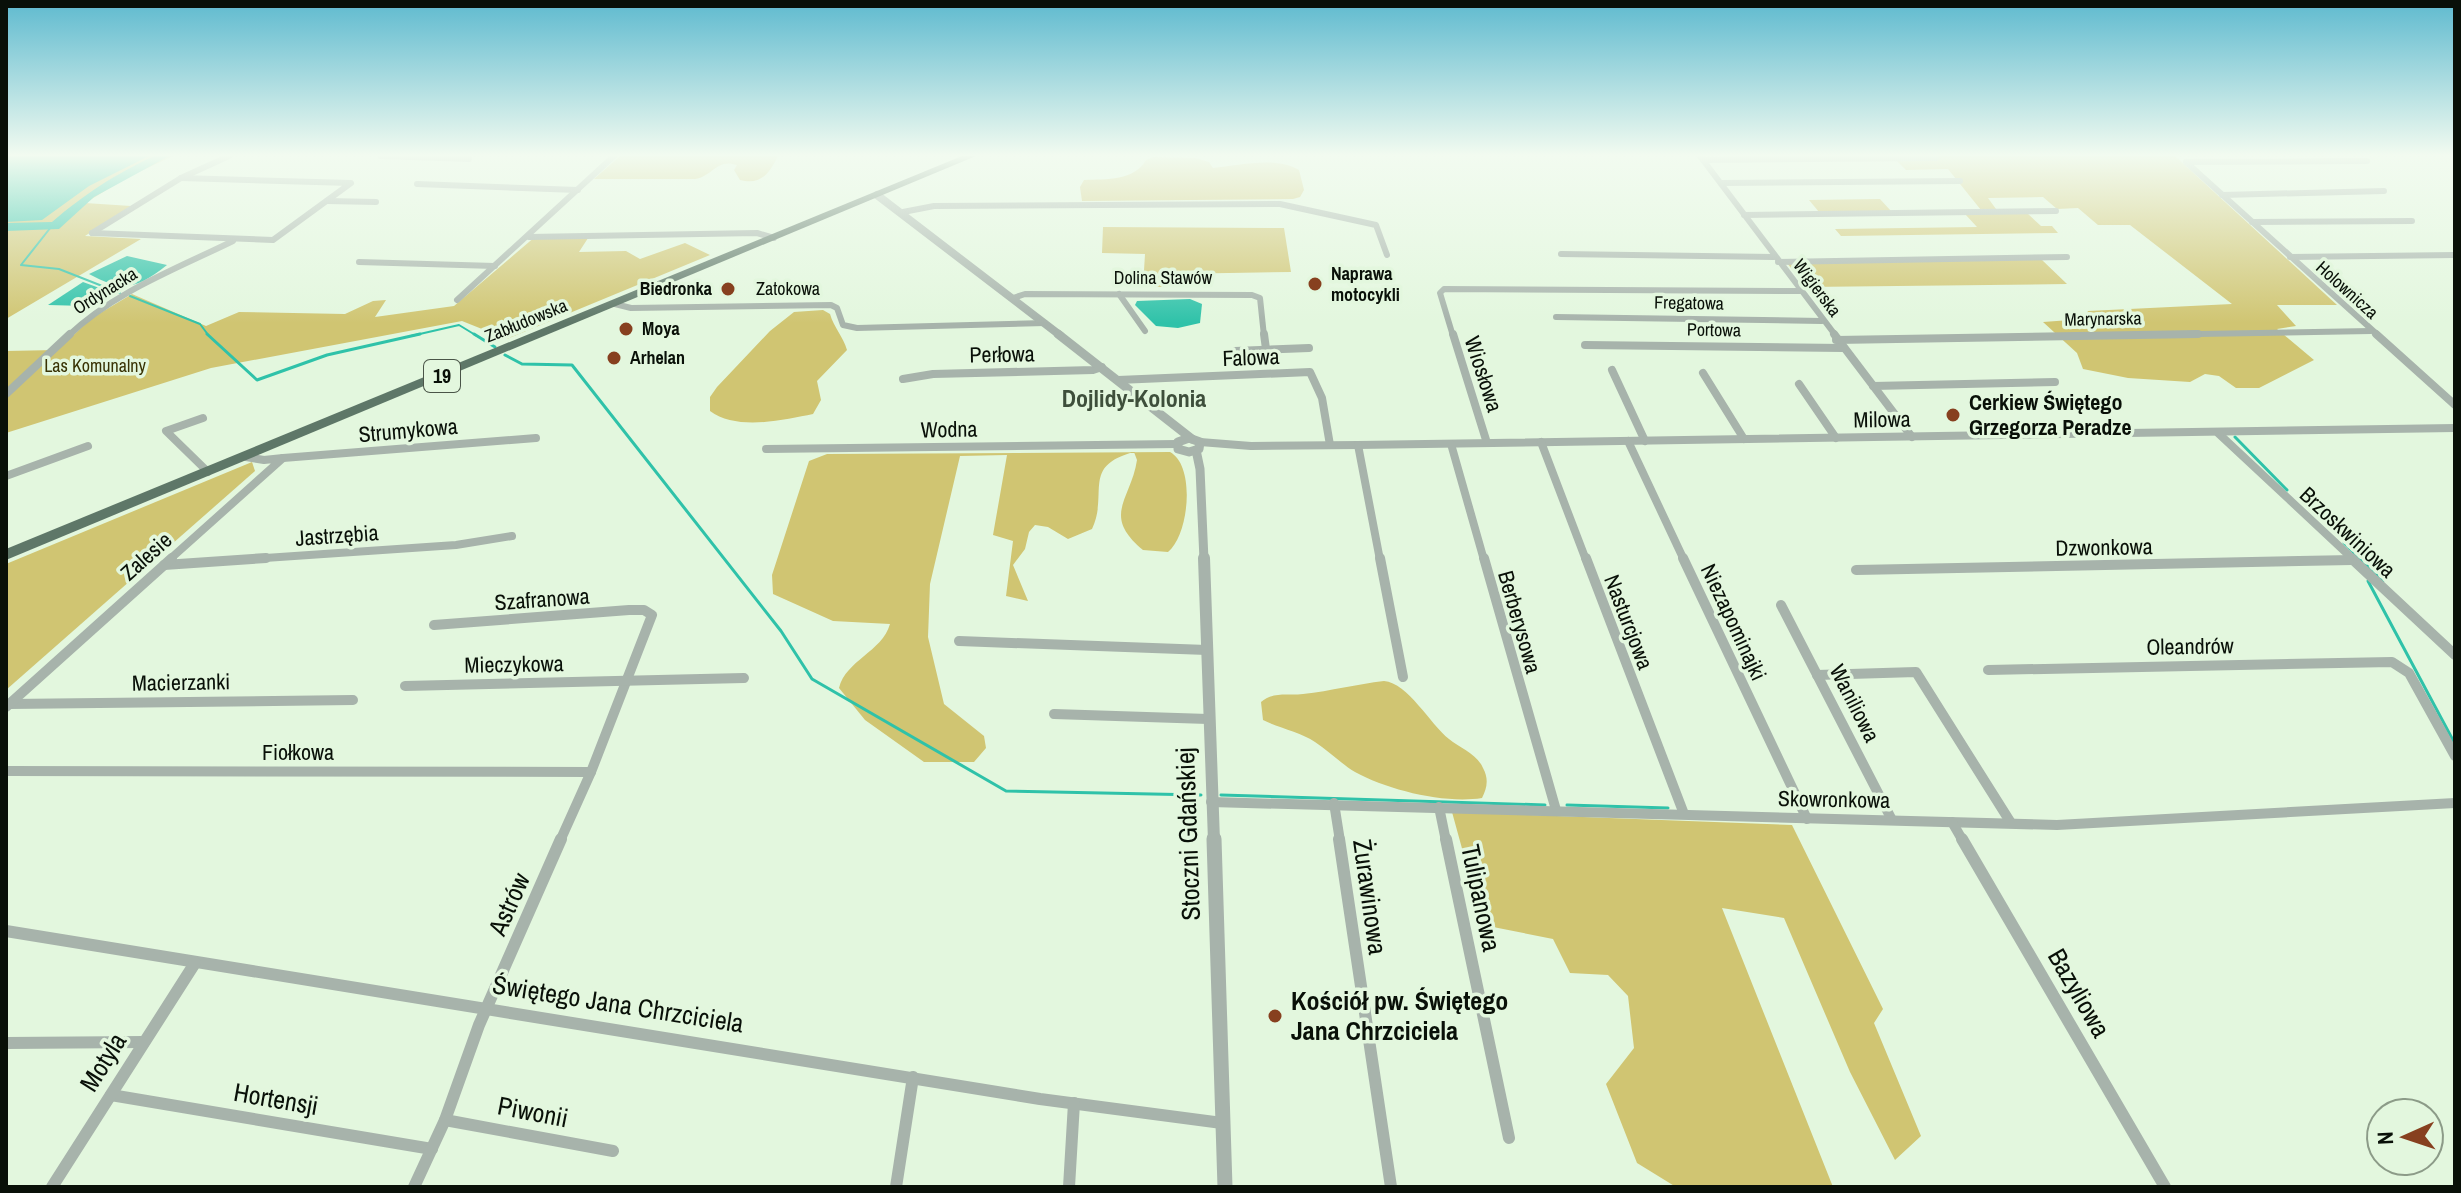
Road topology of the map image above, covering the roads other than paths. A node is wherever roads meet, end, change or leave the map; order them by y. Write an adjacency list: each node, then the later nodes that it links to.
1 (127, 212): 15 (street)
2 (312, 212): 15 (street)
3 (555, 212): 13 (street)
4 (837, 212): 14 (highway, Zabłudowska / 19)
5 (903, 212): 26 (street, Stoczni Gdańskiej)
6 (1318, 212): 17 (street)
7 (1742, 212): 10 (street, Wigierska)
8 (2003, 212): 10 (street)
9 (2241, 212): 12 (street, Holownicza)
10 (1744, 215): 21 (street, Wigierska)
11 (2412, 221): 12 (street)
12 (2252, 222): 20 (street, Holownicza)
13 (529, 237): 14 (street); 23 (street)
14 (774, 238): 28 (highway, Zabłudowska / 19)
15 (237, 239): 48 (street, Ordynacka)
16 (1561, 254): 21 (street)
17 (1387, 255)
18 (2455, 255): 20 (street)
19 (2067, 257): 21 (street)
20 (2290, 257): 33 (street, Holownicza)
21 (1776, 259): 24 (street, Wigierska)
22 (359, 262): 23 (street)
23 (495, 266): 27 (street)
24 (1800, 291): 30 (street, Wigierska); 60 (street, Wiosłowa)
25 (1119, 294): 26 (street, Dolina Stawów); 32 (street); 38 (street, Dolina Stawów)
26 (1013, 298): 31 (street, Stoczni Gdańskiej)
27 (457, 300)
28 (615, 304): 31 (street, Zatokowa); 67 (highway, Zabłudowska / 19)
29 (1556, 317): 30 (street, Fregatowa)
30 (1822, 321): 34 (street, Wigierska)
31 (1045, 323): 40 (street, Stoczni Gdańskiej)
32 (1145, 331)
33 (2371, 331): 34 (street, Marynarska); 49 (street, Holownicza)
34 (1836, 340): 37 (street, Wigierska)
35 (1585, 345): 37 (street, Portowa)
36 (1309, 348): 38 (street)
37 (1843, 348): 47 (street, Wigierska)
38 (1266, 349): 39 (street)
39 (1235, 351)
40 (1102, 367): 43 (street, Perłowa); 44 (street, Stoczni Gdańskiej)
41 (1612, 370): 58 (street)
42 (1703, 373): 56 (street)
43 (903, 379)
44 (1118, 380): 62 (street, Stoczni Gdańskiej); 63 (street, Falowa)
45 (2055, 382): 47 (street)
46 (1799, 384): 55 (street)
47 (1873, 386): 53 (street, Wigierska)
48 (6, 394)
49 (2455, 405)
50 (203, 418): 69 (street)
51 (2455, 428): 52 (street, Milowa)
52 (2218, 433): 53 (street, Milowa); 73 (street, Brzoskwiniowa)
53 (1912, 437): 55 (street, Milowa)
54 (536, 438): 68 (street, Strumykowa)
55 (1836, 438): 56 (street, Milowa)
56 (1744, 439): 58 (street, Milowa)
57 (1628, 441): 58 (street, Milowa); 59 (street, Milowa); 101 (street, Niezapominajki)
58 (1645, 441)
59 (1541, 442): 60 (street, Milowa); 100 (street, Nasturcjowa)
60 (1487, 443): 61 (street, Milowa)
61 (1451, 444): 64 (street, Milowa); 99 (street, Berberysowa)
62 (1189, 445): 63 (street, Milowa); 66 (street, Wodna); 80 (street, Stoczni Gdańskiej)
63 (1330, 445): 64 (street, Milowa)
64 (1358, 445): 84 (street)
65 (88, 446): 70 (street)
66 (766, 449)
67 (246, 457): 68 (street); 69 (highway, Zabłudowska / 19)
68 (283, 458): 74 (street, Zalesie)
69 (208, 472): 72 (highway, Zabłudowska / 19)
70 (6, 476)
71 (512, 536): 74 (street, Jastrzębia)
72 (6, 555)
73 (2352, 560): 75 (street, Dzwonkowa); 81 (street, Brzoskwiniowa)
74 (164, 565): 89 (street, Zalesie)
75 (1856, 570)
76 (1781, 605): 83 (street, Waniliowa)
77 (652, 615): 78 (street, Szafranowa); 86 (street, Astrów)
78 (434, 625)
79 (959, 641): 80 (street)
80 (1207, 650): 91 (street, Stoczni Gdańskiej)
81 (2455, 655)
82 (1988, 670): 92 (street, Oleandrów)
83 (1817, 675): 102 (street, Waniliowa); 104 (street)
84 (1403, 677)
85 (744, 678): 86 (street, Mieczykowa)
86 (624, 681): 87 (street, Mieczykowa); 94 (street, Astrów)
87 (405, 686)
88 (353, 700): 89 (street, Macierzanki)
89 (8, 705)
90 (1054, 714): 91 (street)
91 (1208, 719): 95 (street, Stoczni Gdańskiej)
92 (2455, 756)
93 (6, 771): 94 (street, Fiołkowa)
94 (591, 772): 107 (street, Astrów)
95 (1211, 802): 96 (street, Skowronkowa); 114 (street, Stoczni Gdańskiej)
96 (1334, 803): 98 (street, Skowronkowa); 123 (street, Żurawinowa)
97 (2455, 803): 104 (street, Skowronkowa)
98 (1439, 807): 99 (street, Skowronkowa); 115 (street, Tulipanowa)
99 (1556, 810): 100 (street, Skowronkowa)
100 (1684, 814): 101 (street, Skowronkowa)
101 (1807, 819): 102 (street, Skowronkowa)
102 (1892, 820): 103 (street, Skowronkowa)
103 (1952, 822): 104 (street, Skowronkowa); 124 (street, Bazyliowa)
104 (2011, 823)
105 (6, 931): 106 (street, Świętego Jana Chrzciciela)
106 (195, 963): 107 (street, Świętego Jana Chrzciciela); 108 (street, Motyla)
107 (488, 1007): 110 (street, Świętego Jana Chrzciciela); 113 (street, Astrów)
108 (144, 1042): 109 (street); 111 (street, Motyla)
109 (6, 1043)
110 (913, 1077): 112 (street, Świętego Jana Chrzciciela); 120 (street)
111 (111, 1095): 116 (street, Hortensji); 118 (street, Motyla)
112 (1074, 1103): 114 (street, Świętego Jana Chrzciciela); 121 (street)
113 (445, 1120): 116 (street, Astrów); 117 (street, Piwonii)
114 (1222, 1123): 122 (street, Stoczni Gdańskiej)
115 (1509, 1138)
116 (432, 1149): 119 (street, Astrów)
117 (613, 1151)
118 (52, 1187)
119 (414, 1187)
120 (896, 1187)
121 (1069, 1187)
122 (1225, 1187)
123 (1391, 1187)
124 (2165, 1187)

